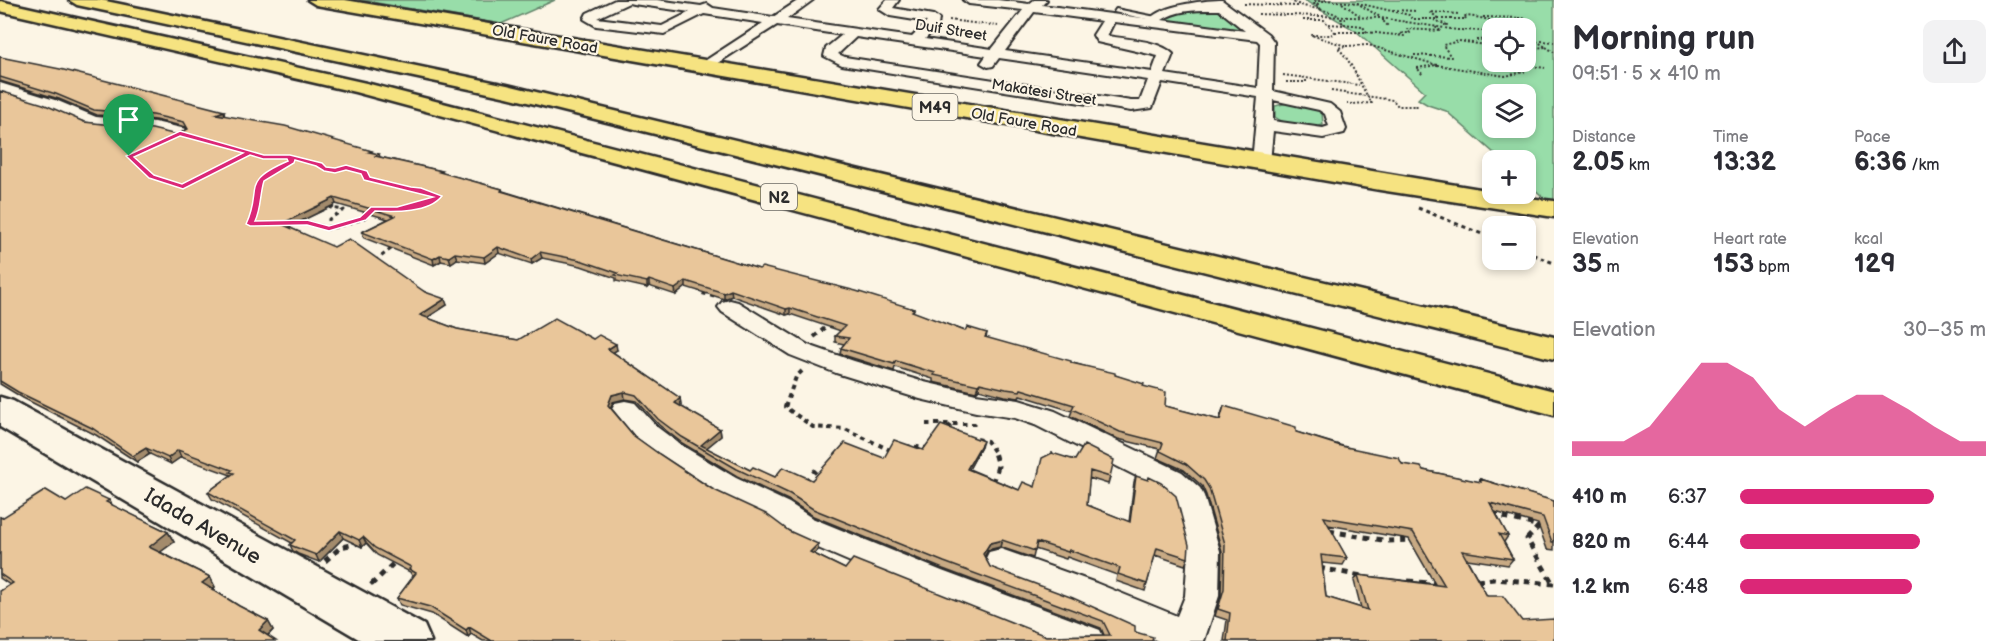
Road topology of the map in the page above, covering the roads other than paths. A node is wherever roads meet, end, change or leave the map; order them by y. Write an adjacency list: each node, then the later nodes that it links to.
1 (76, 0): 30 (main road, N2)
2 (316, 0): 20 (main road, Old Faure Road / M49)
3 (625, 0): 12 (street)
4 (633, 0): 12 (street, Duif Street)
5 (722, 0): 12 (street)
6 (807, 0): 14 (street)
7 (893, 0): 18 (street)
8 (969, 0): 9 (street)
9 (1037, 4): 13 (street); 19 (street)
10 (0, 6): 31 (main road, N2)
11 (1223, 6): 15 (street); 17 (street)
12 (703, 10): 14 (street, Duif Street)
13 (1113, 14): 15 (street); 21 (street, Makatesi Street)
14 (775, 21): 16 (street, Duif Street); 20 (street)
15 (1155, 21): 17 (street)
16 (852, 33): 18 (street, Duif Street); 22 (street, Makatesi Street)
17 (1263, 37): 24 (street)
18 (914, 42): 19 (street, Duif Street)
19 (996, 54): 21 (street, Duif Street); 22 (street)
20 (705, 67): 27 (main road, Old Faure Road / M49)
21 (1157, 77): 22 (street, Makatesi Street); 24 (street, Duif Street)
22 (974, 81)
23 (0, 88): 26 (street)
24 (1264, 93): 25 (street); 25 (street, Duif Street)
25 (1265, 125): 27 (street)
26 (180, 134)
27 (1261, 162): 28 (main road, Old Faure Road / M49)
28 (1554, 209)
29 (730, 307): 35 (street)
30 (1554, 348)
31 (1554, 403)
32 (0, 410): 36 (street, Idada Avenue)
33 (625, 410): 37 (street)
34 (1001, 562): 35 (street)
35 (1186, 639)
36 (406, 641)
37 (1087, 641)

